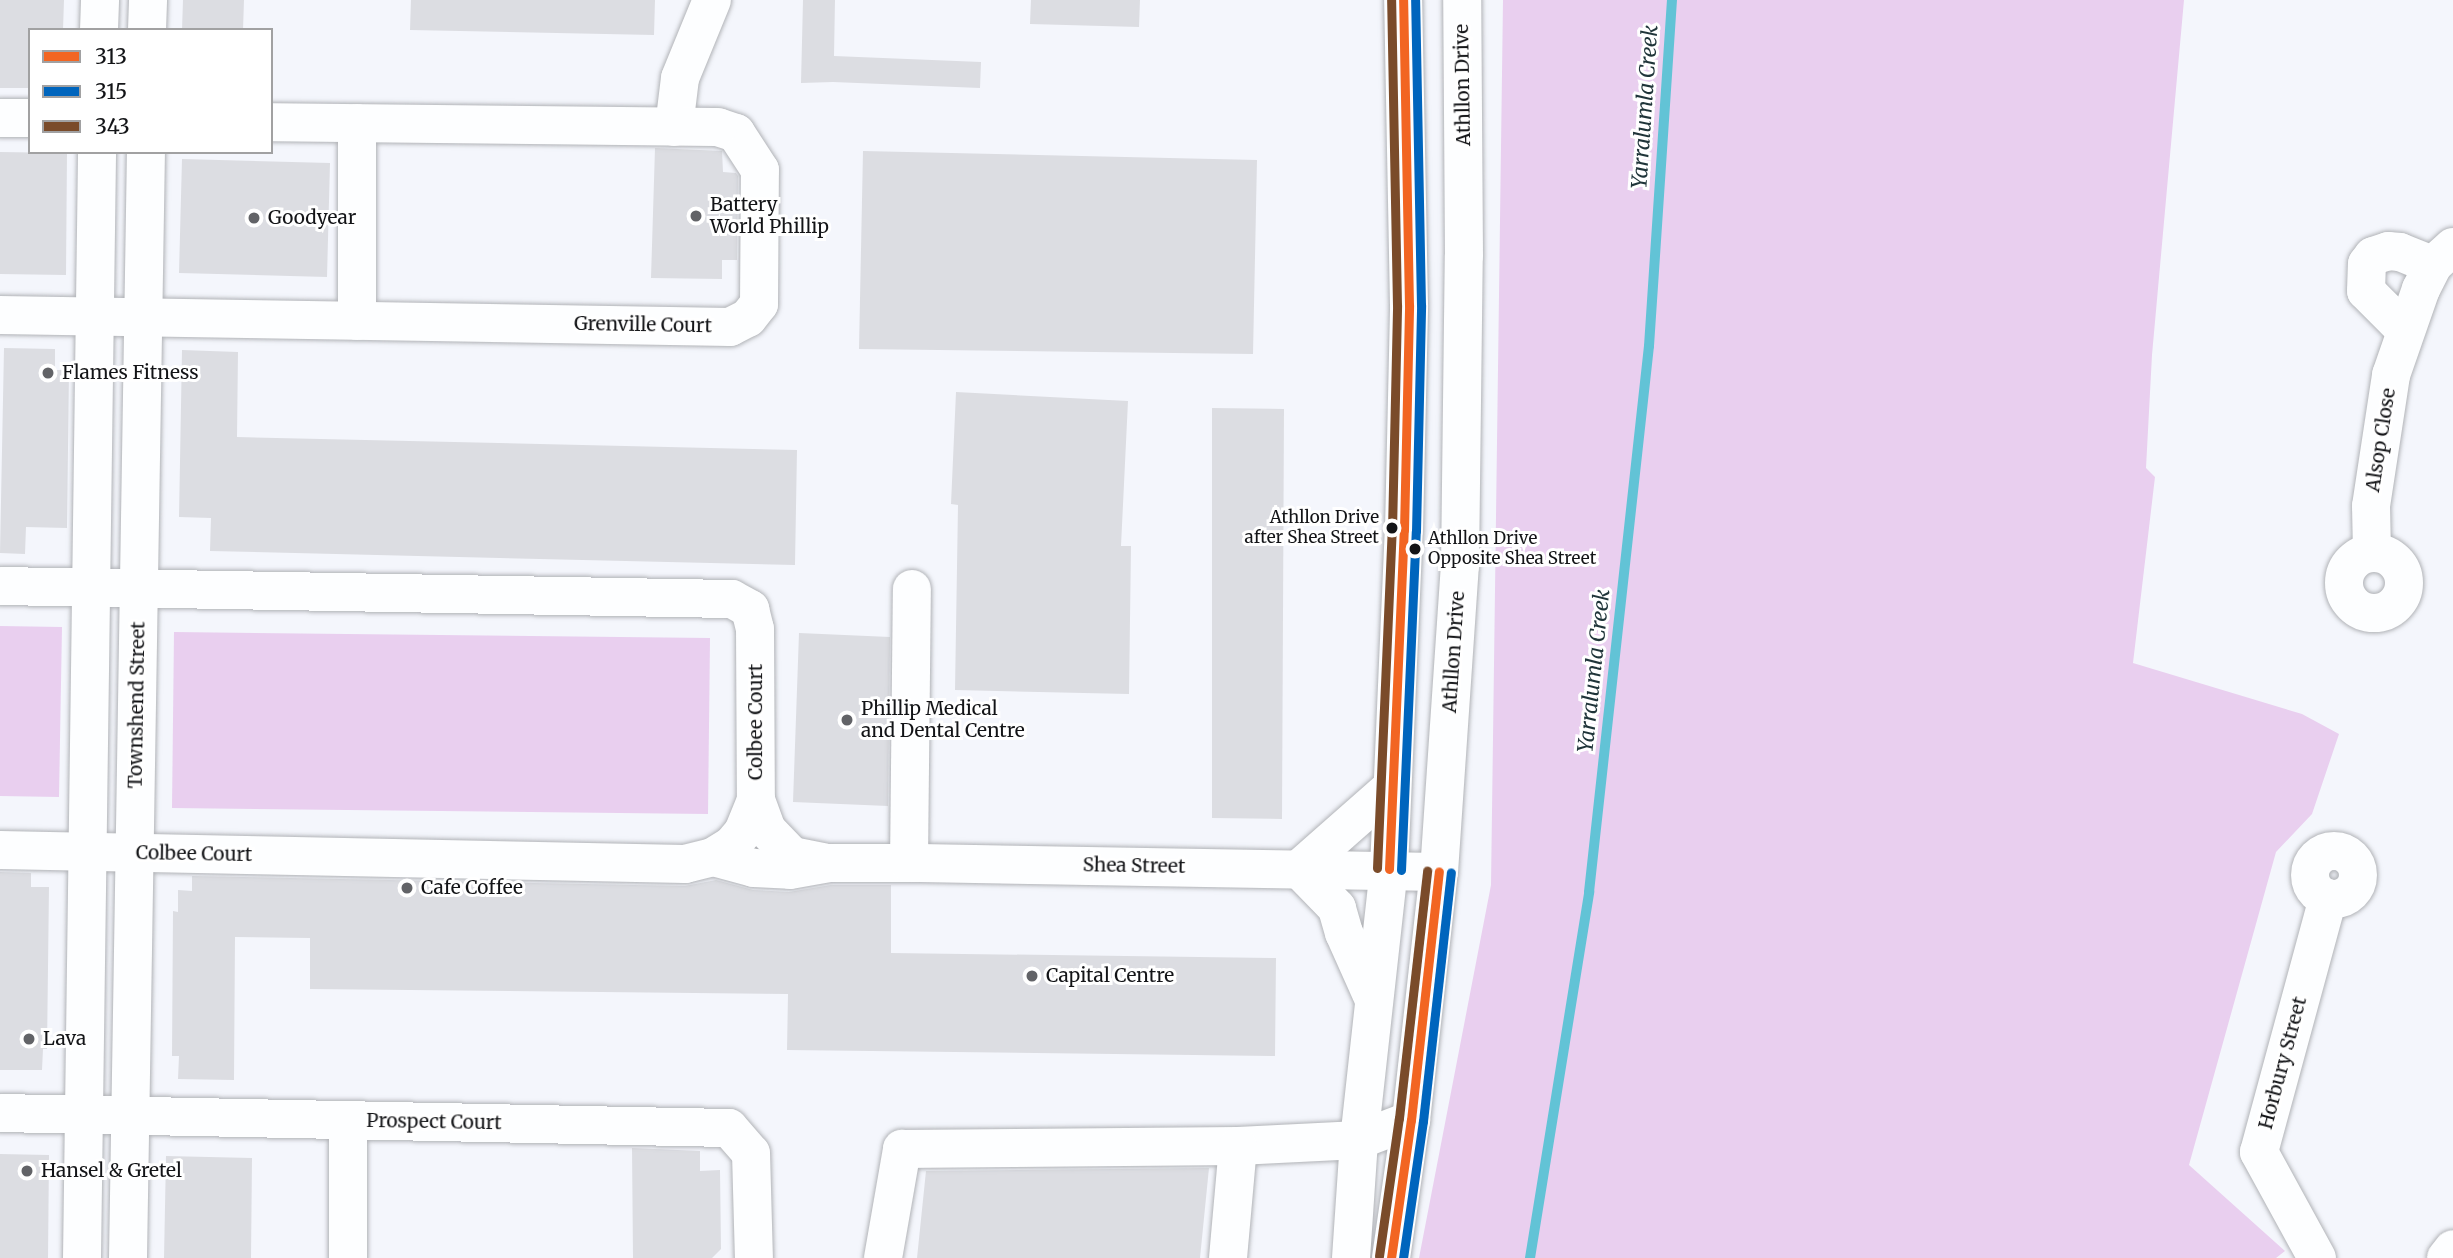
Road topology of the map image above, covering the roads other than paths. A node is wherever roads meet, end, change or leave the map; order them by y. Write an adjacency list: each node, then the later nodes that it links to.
1 (100, 0): 6 (street)
2 (148, 0): 7 (street)
3 (712, 0): 12 (street)
4 (1403, 0): 26 (street)
5 (1462, 0): 36 (street, Athllon Drive)
6 (99, 28)
7 (147, 28)
8 (0, 118): 9 (street)
9 (28, 118)
10 (273, 122): 11 (street, Grenville Court)
11 (357, 123): 12 (street, Grenville Court); 19 (street)
12 (674, 127): 19 (street, Grenville Court)
13 (97, 154): 17 (street)
14 (146, 154): 18 (street, Townshend Street)
15 (2443, 256): 20 (street, Alsop Close); 20 (street, Alsop Close)
16 (0, 315): 17 (street, Grenville Court)
17 (95, 316): 18 (street, Grenville Court); 23 (street)
18 (143, 317): 19 (street, Grenville Court); 24 (street, Townshend Street)
19 (357, 321)
20 (2405, 330): 21 (street, Alsop Close)
21 (2372, 553)
22 (0, 586): 23 (street, Colbee Court)
23 (91, 588): 24 (street, Colbee Court); 29 (street)
24 (139, 589): 27 (street, Colbee Court); 30 (street, Townshend Street)
25 (912, 589): 33 (street)
26 (1391, 788): 34 (street); 35 (street)
27 (757, 800): 31 (street, Colbee Court); 32 (street, Shea Street)
28 (0, 850): 29 (street, Colbee Court)
29 (88, 852): 30 (street, Colbee Court); 40 (street)
30 (134, 853): 31 (street, Colbee Court); 41 (street, Townshend Street)
31 (713, 857): 32 (street, Shea Street)
32 (829, 863): 33 (street, Shea Street)
33 (909, 863): 34 (street, Shea Street)
34 (1299, 869): 35 (street, Shea Street); 38 (street)
35 (1389, 869): 36 (street, Shea Street); 38 (street)
36 (1438, 872): 43 (street, Athllon Drive)
37 (2328, 898): 55 (street, Horbury Street)
38 (1375, 1002): 44 (street)
39 (0, 1113): 40 (street, Prospect Court)
40 (83, 1115): 41 (street, Prospect Court); 47 (street)
41 (130, 1115): 42 (street, Prospect Court); 48 (street, Townshend Street)
42 (348, 1120): 49 (street); 50 (street, Prospect Court)
43 (1411, 1120): 44 (street); 54 (street, Athllon Drive)
44 (1359, 1140): 45 (street); 53 (street)
45 (1238, 1146): 51 (street); 52 (street)
46 (2453, 1249): 56 (street)
47 (82, 1258)
48 (128, 1258)
49 (348, 1258)
50 (754, 1258)
51 (883, 1258)
52 (1228, 1258)
53 (1351, 1258)
54 (1391, 1258)
55 (2318, 1258)
56 (2446, 1258)

